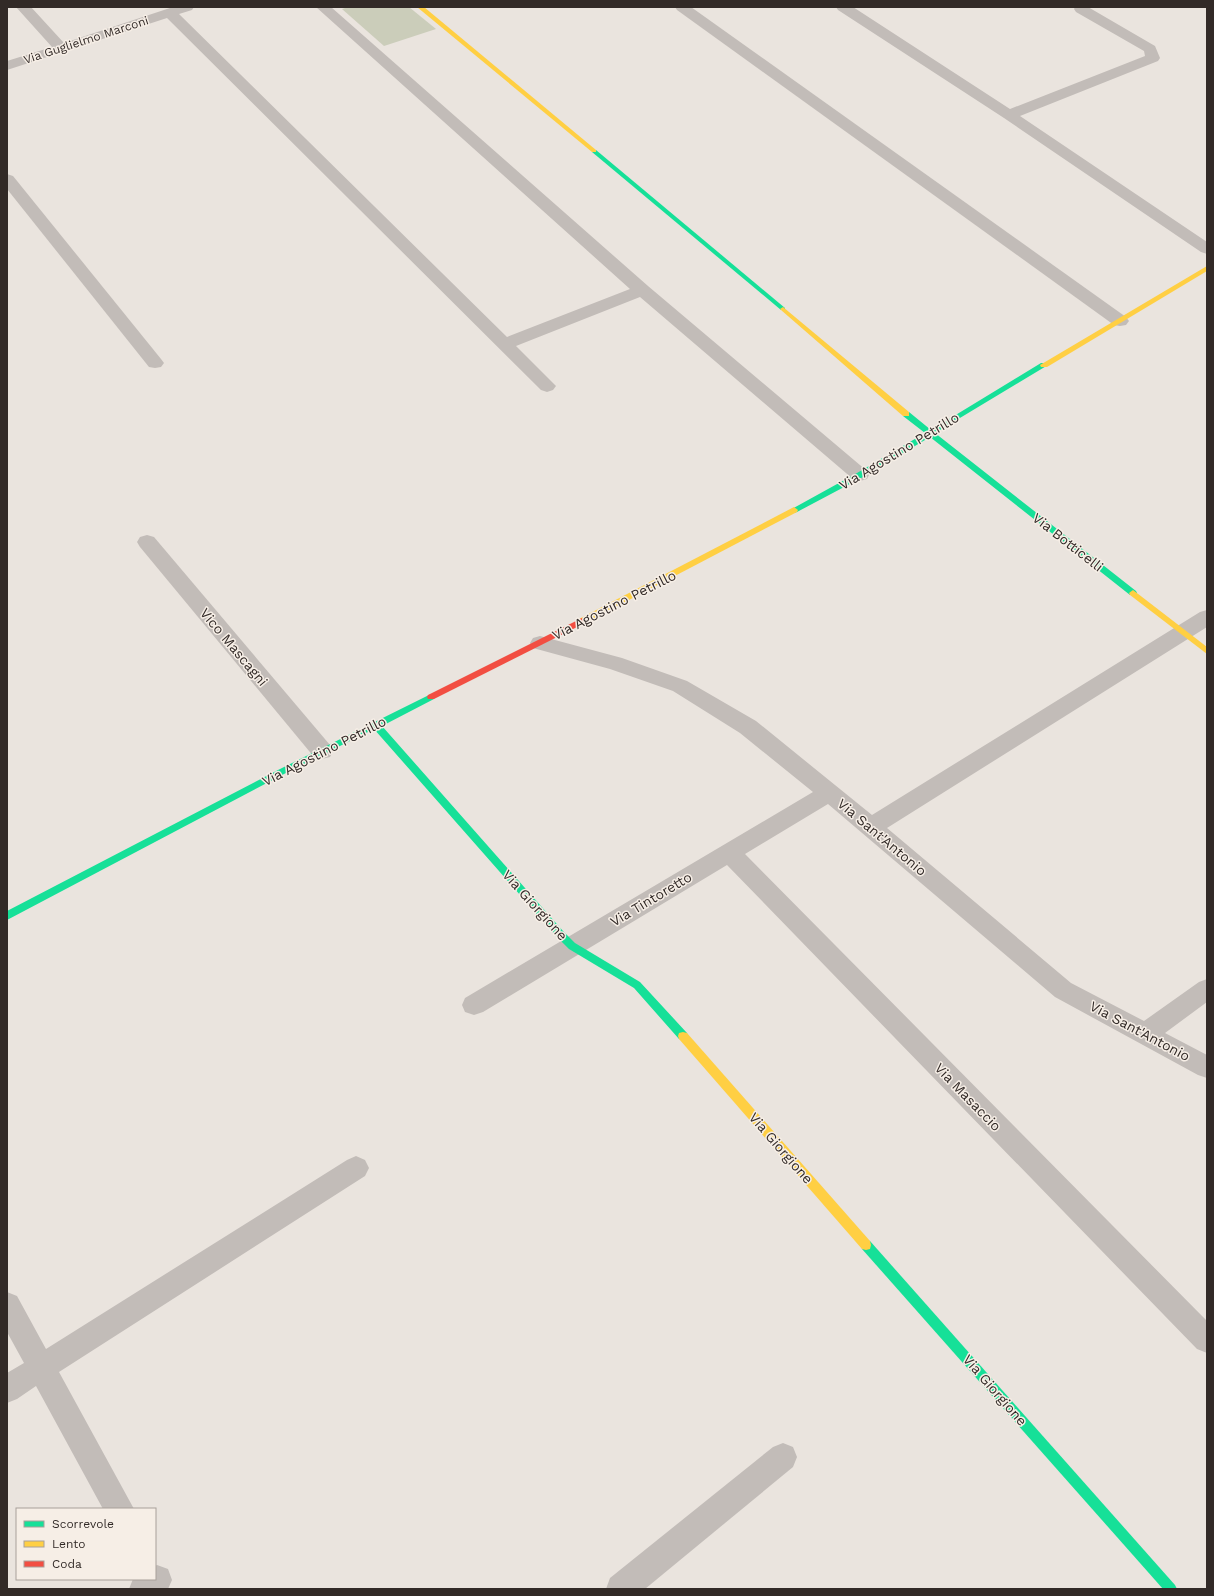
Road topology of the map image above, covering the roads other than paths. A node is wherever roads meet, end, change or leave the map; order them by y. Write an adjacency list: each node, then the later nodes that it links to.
1 (23, 7): 11 (street)
2 (136, 7): 10 (street)
3 (187, 7): 9 (street, Via Guglielmo Marconi)
4 (323, 7): 17 (street)
5 (420, 7): 22 (street, Via Botticelli)
6 (682, 7): 18 (street)
7 (843, 7): 13 (street)
8 (1082, 9): 13 (street)
9 (170, 13): 10 (street, Via Guglielmo Marconi); 19 (street)
10 (148, 20): 11 (street, Via Guglielmo Marconi)
11 (61, 48): 12 (street, Via Guglielmo Marconi)
12 (7, 66)
13 (1009, 115): 15 (street)
14 (7, 179): 20 (street)
15 (1207, 249)
16 (1207, 268): 18 (street, Via Agostino Petrillo)
17 (642, 290): 19 (street); 23 (street)
18 (1120, 321): 22 (street, Via Agostino Petrillo)
19 (505, 344): 21 (street)
20 (155, 363)
21 (547, 386)
22 (928, 434): 23 (street, Via Agostino Petrillo); 26 (street, Via Botticelli)
23 (860, 475): 27 (street, Via Agostino Petrillo)
24 (146, 542): 30 (street, Vico Mascagni)
25 (1207, 617): 26 (street)
26 (1183, 632): 28 (street, Via Botticelli); 32 (street)
27 (540, 643): 29 (street, Via Agostino Petrillo); 31 (street, Via Sant'Antonio)
28 (1207, 651)
29 (376, 725): 30 (street, Via Agostino Petrillo); 35 (street, Via Giorgione)
30 (322, 752): 34 (street, Via Agostino Petrillo)
31 (829, 793): 32 (street, Via Sant'Antonio); 33 (street, Via Tintoretto)
32 (871, 827): 38 (street, Via Sant'Antonio)
33 (729, 853): 35 (street, Via Tintoretto); 42 (street, Via Masaccio)
34 (7, 916)
35 (572, 946): 37 (street, Via Tintoretto); 48 (street, Via Giorgione)
36 (1207, 989): 38 (street)
37 (474, 1005)
38 (1146, 1033): 39 (street, Via Sant'Antonio)
39 (1207, 1067)
40 (356, 1168): 43 (street)
41 (7, 1305): 43 (street)
42 (1207, 1340)
43 (42, 1367): 44 (street); 46 (street)
44 (7, 1390)
45 (782, 1457): 47 (street)
46 (118, 1508)
47 (621, 1589)
48 (1171, 1589)

